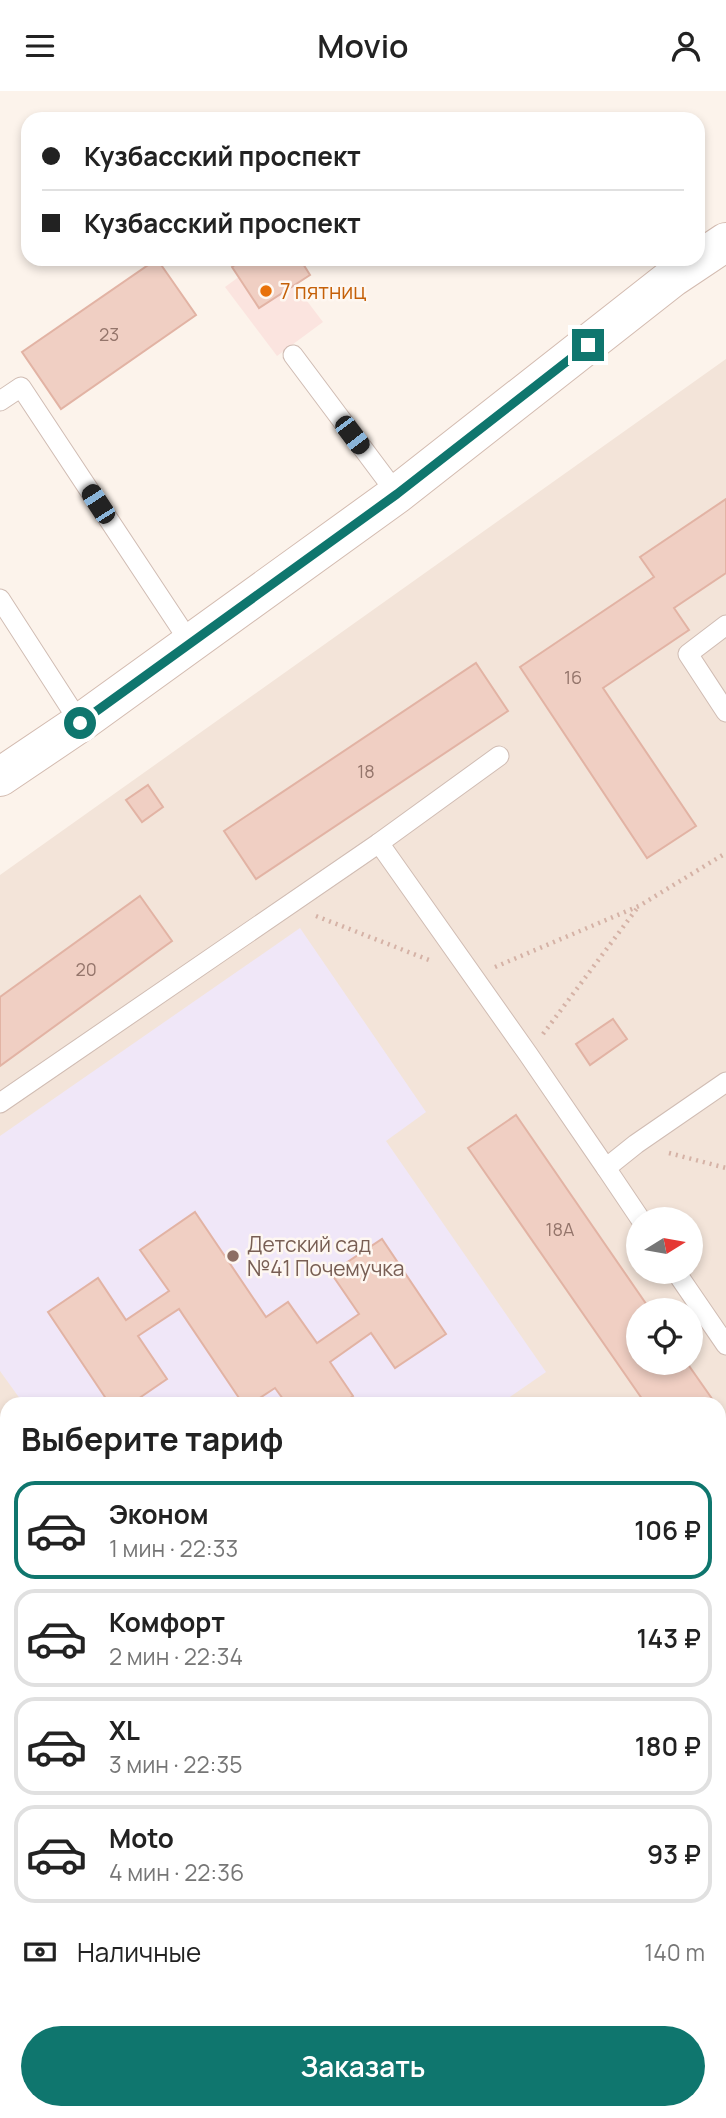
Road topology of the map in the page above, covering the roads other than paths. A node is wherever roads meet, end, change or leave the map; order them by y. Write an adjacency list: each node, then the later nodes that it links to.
1 (726, 241): 2 (street)
2 (705, 255)
3 (690, 266): 6 (street)
4 (293, 355): 6 (lane)
5 (0, 401): 9 (lane)
6 (397, 494): 9 (street)
7 (0, 599): 11 (lane)
8 (726, 625): 10 (lane)
9 (191, 644): 11 (street)
10 (726, 712)
11 (80, 723): 13 (street)
12 (499, 756): 14 (lane)
13 (0, 777)
14 (379, 843): 16 (lane); 17 (lane)
15 (726, 1082): 17 (lane)
16 (0, 1103)
17 (606, 1168): 18 (lane)
18 (632, 1207)
19 (685, 1285): 20 (lane)
20 (726, 1345)

